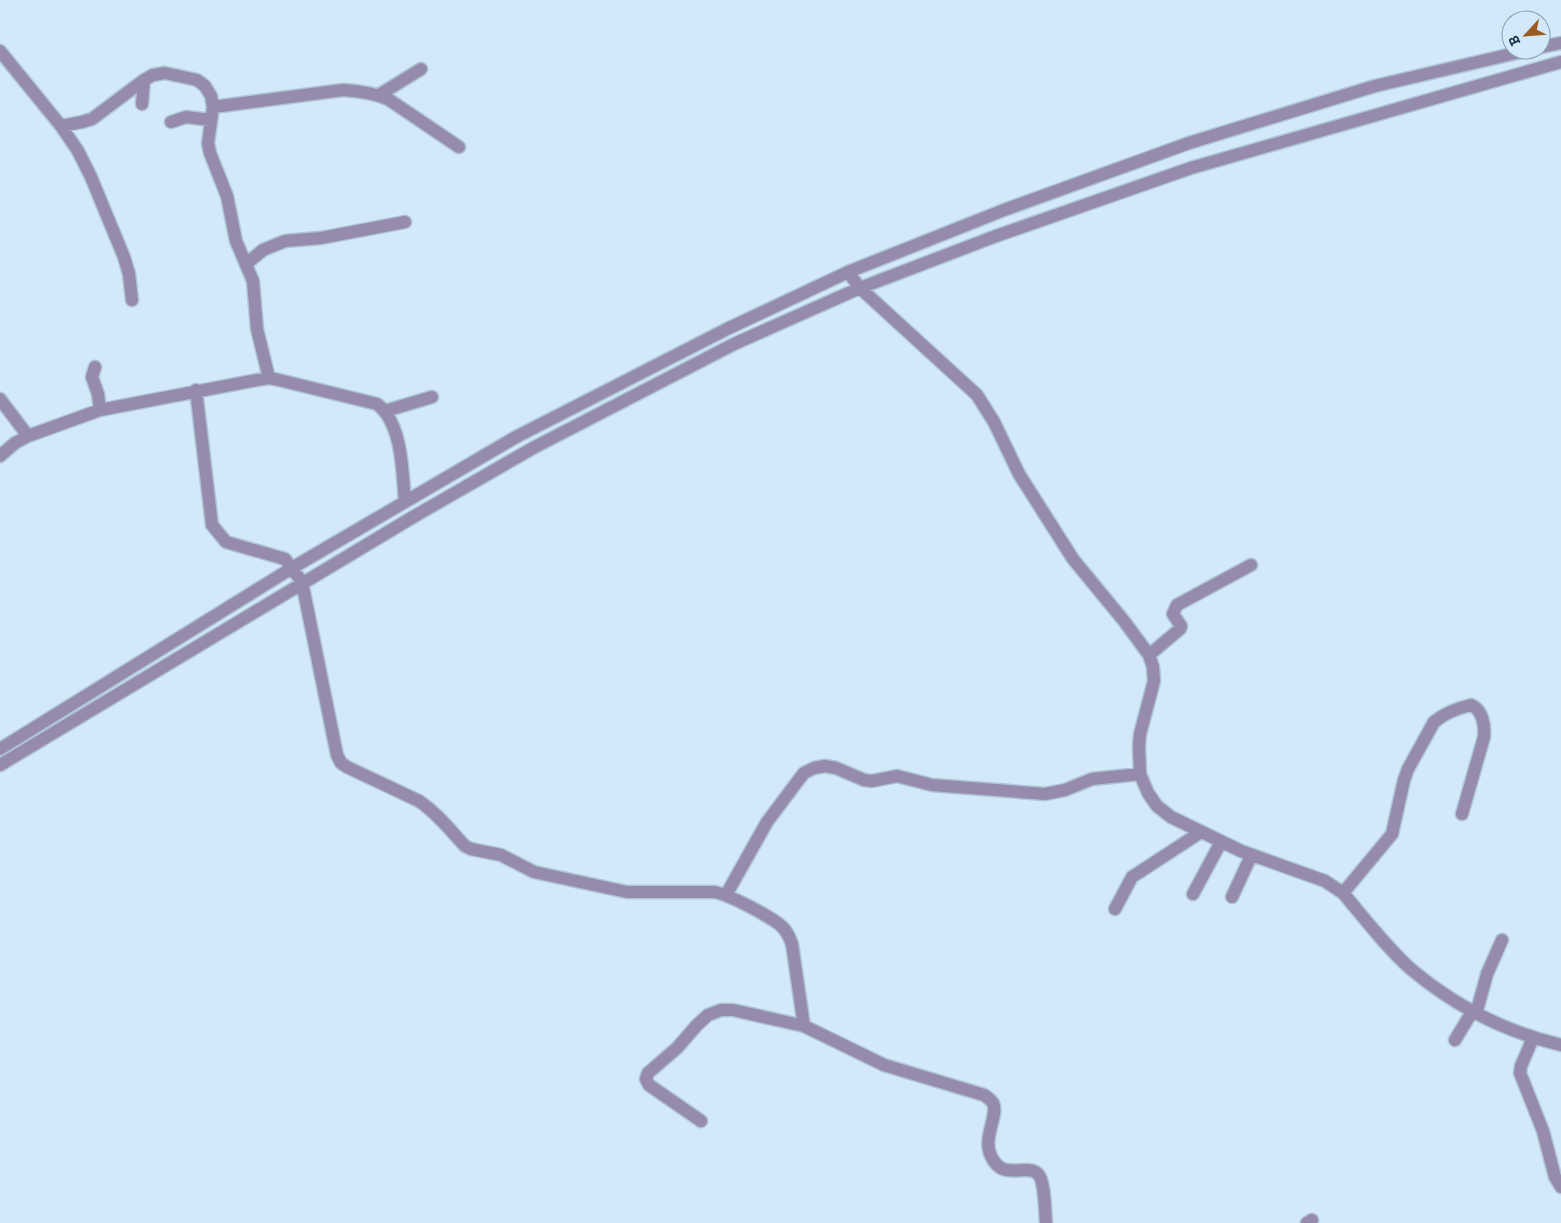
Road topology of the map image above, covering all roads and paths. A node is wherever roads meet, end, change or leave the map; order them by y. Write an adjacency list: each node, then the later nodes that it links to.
1 (1, 56): 11 (street)
2 (1501, 57): 15 (street)
3 (1561, 62): 16 (street)
4 (421, 70): 6 (street)
5 (144, 80): 7 (street); 8 (street); 11 (street)
6 (380, 95): 8 (street); 12 (street)
7 (142, 104)
8 (213, 107): 9 (street)
9 (211, 120): 10 (street); 14 (street)
10 (171, 122)
11 (61, 126): 17 (street)
12 (459, 147)
13 (405, 222): 14 (street)
14 (246, 264): 19 (street)
15 (848, 272): 16 (street); 27 (street)
16 (860, 288): 30 (street); 31 (street)
17 (132, 300)
18 (95, 367): 23 (street)
19 (269, 378): 20 (street); 24 (street)
20 (196, 390): 23 (street); 29 (street)
21 (432, 397): 24 (street)
22 (0, 398): 25 (street)
23 (100, 410): 25 (street)
24 (385, 411): 27 (street)
25 (28, 436): 26 (street)
26 (0, 456)
27 (405, 501): 29 (street)
28 (1251, 565): 31 (street)
29 (292, 568): 30 (street); 32 (street)
30 (302, 582): 33 (street); 41 (street)
31 (1149, 655): 34 (street)
32 (0, 749)
33 (0, 765)
34 (1140, 774): 36 (street); 41 (street)
35 (1462, 814): 39 (street)
36 (1201, 832): 37 (street); 43 (street)
37 (1220, 842): 38 (street); 40 (street)
38 (1251, 856): 39 (street); 42 (street)
39 (1343, 893): 45 (street)
40 (1193, 894)
41 (726, 895): 46 (street)
42 (1232, 897)
43 (1115, 909)
44 (1502, 940): 45 (street)
45 (1474, 1013): 47 (street); 48 (street)
46 (804, 1026): 50 (street); 52 (street)
47 (1534, 1038): 49 (street); 51 (street)
48 (1455, 1040)
49 (1561, 1045)
50 (701, 1121)
51 (1561, 1187)
52 (1046, 1223)

